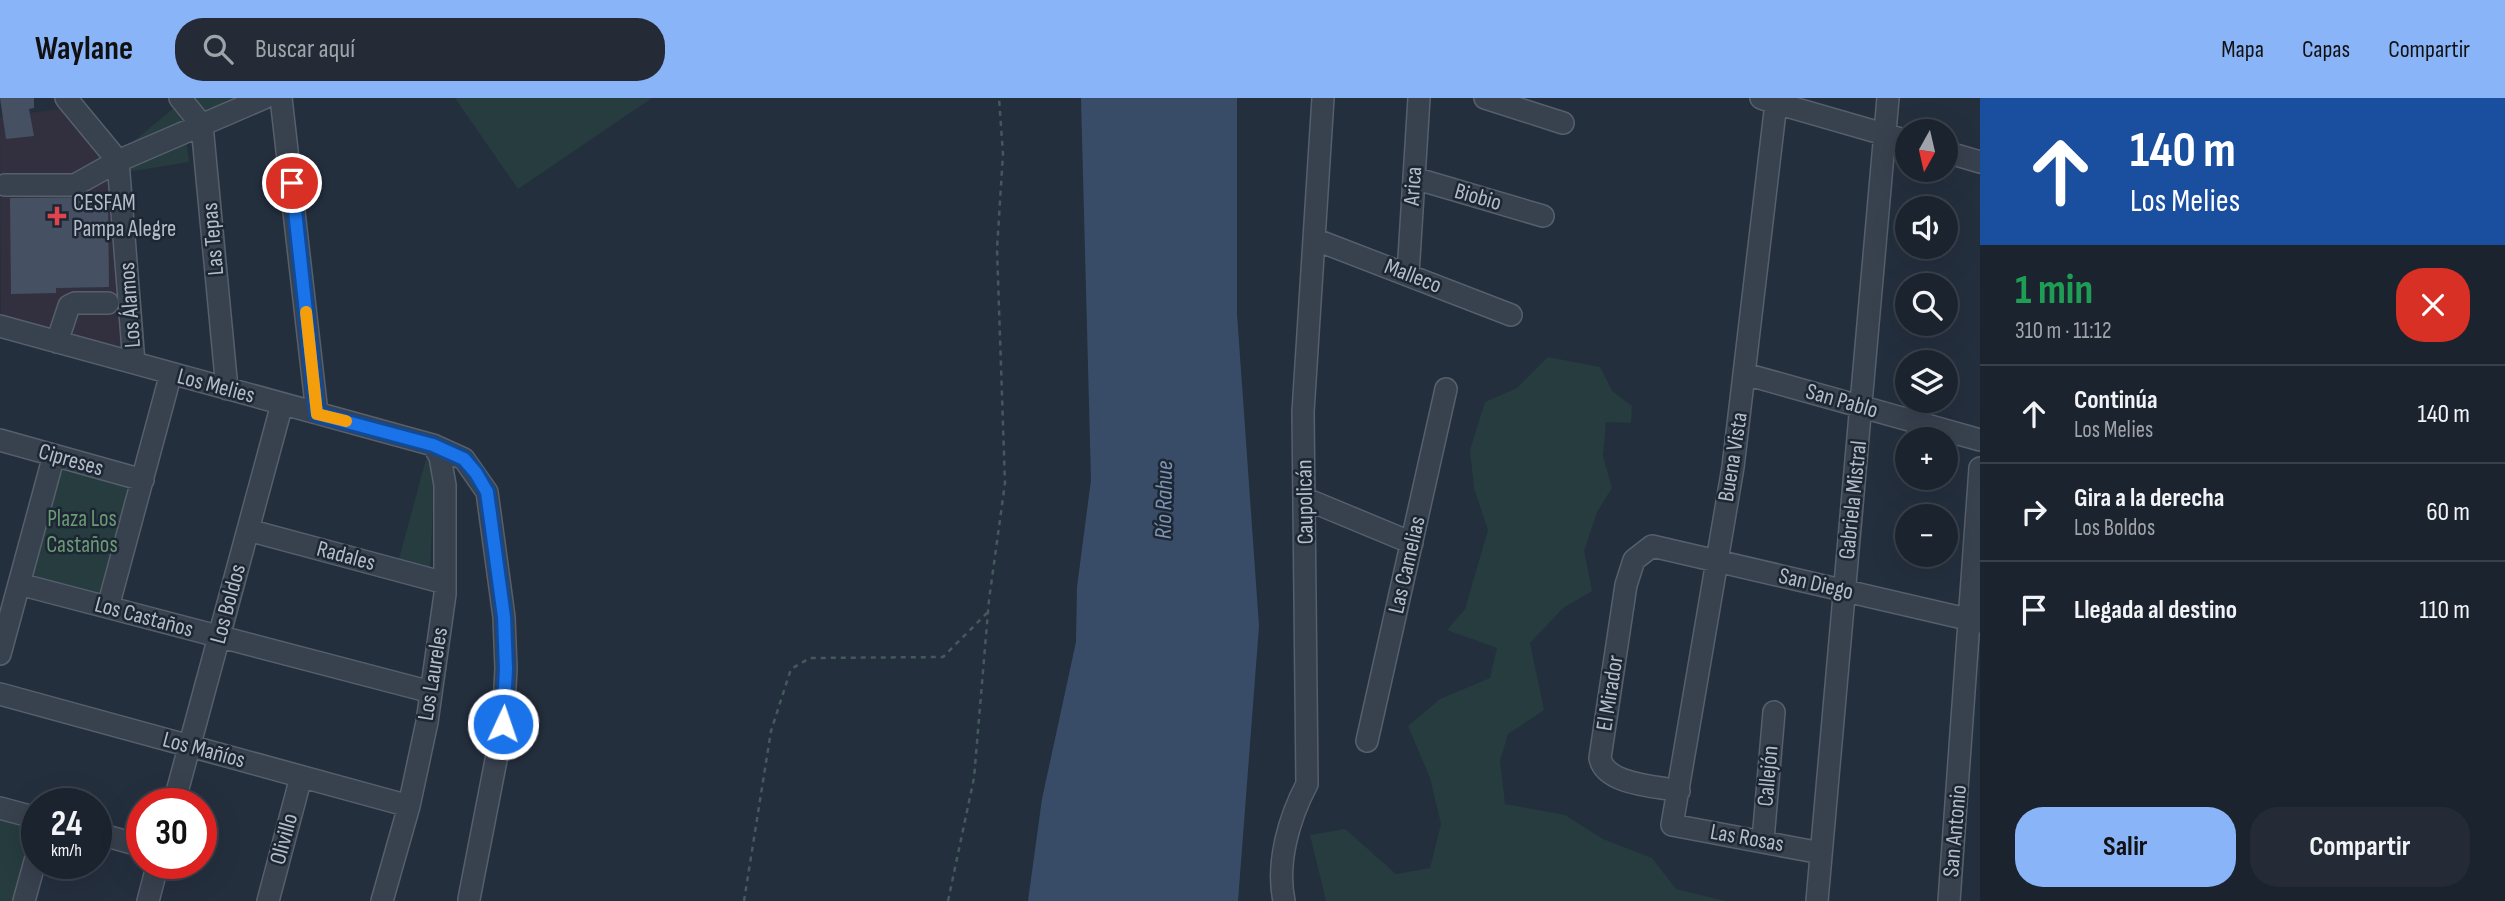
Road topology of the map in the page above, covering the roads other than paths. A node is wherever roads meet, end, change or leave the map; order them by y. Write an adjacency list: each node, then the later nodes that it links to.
1 (66, 98): 15 (street)
2 (180, 98): 11 (street)
3 (264, 98): 11 (street)
4 (281, 98): 33 (street)
5 (1323, 98): 20 (street, Caupolicán)
6 (1419, 98): 17 (street, Arica)
7 (1485, 98): 10 (street)
8 (1888, 98): 12 (street, Gabriela Mistral)
9 (1769, 101): 12 (street); 28 (street, Buena Vista)
10 (1563, 123)
11 (202, 125): 15 (street); 29 (street, Las Tepas)
12 (1885, 134): 13 (street); 32 (street, Gabriela Mistral)
13 (1895, 137)
14 (1958, 156): 16 (street)
15 (118, 161): 18 (street); 26 (street, Los Álamos)
16 (1980, 162)
17 (1413, 178): 19 (street, Biobio); 21 (street, Arica)
18 (5, 185)
19 (1543, 216)
20 (1314, 239): 21 (street, Malleco); 40 (street, Caupolicán)
21 (1408, 274): 23 (street, Malleco)
22 (108, 303): 25 (street)
23 (1511, 315)
24 (0, 326): 25 (street, Los Melies)
25 (57, 342): 26 (street, Los Melies)
26 (134, 363): 27 (street, Los Melies)
27 (171, 373): 29 (street, Los Melies); 39 (street)
28 (1745, 374): 32 (street, San Pablo); 44 (street, Buena Vista)
29 (227, 389): 31 (street, Los Melies)
30 (1446, 389): 42 (street, Las Camelias)
31 (282, 404): 33 (street, Los Melies); 41 (street, Los Boldos)
32 (1862, 407): 35 (street, San Pablo); 47 (street, Gabriela Mistral)
33 (317, 414): 36 (street, Los Melies)
34 (0, 440): 37 (street, Cipreses)
35 (1980, 440)
36 (433, 445): 45 (street, Los Laureles); 68 (street, Los Melies)
37 (54, 455): 39 (street, Cipreses); 46 (street)
38 (1980, 468): 49 (street, San Antonio)
39 (143, 480): 48 (street)
40 (1306, 499): 42 (street); 73 (street, Caupolicán)
41 (248, 530): 45 (street, Radales); 50 (street, Los Boldos)
42 (1412, 543): 55 (street, Las Camelias)
43 (1652, 546): 44 (street, San Diego); 59 (street, El Mirador)
44 (1715, 561): 47 (street, San Diego); 59 (street, Buena Vista)
45 (445, 583): 52 (street, Los Laureles)
46 (19, 584): 48 (street, Los Castaños); 51 (street)
47 (1844, 591): 49 (street, San Diego); 65 (street, Gabriela Mistral)
48 (108, 607): 50 (street, Los Castaños)
49 (1976, 621): 75 (street, San Antonio)
50 (219, 636): 52 (street, Los Castaños); 56 (street, Los Boldos)
51 (0, 654)
52 (431, 692): 60 (street, Los Laureles)
53 (0, 694): 56 (street, Los Mañíos)
54 (1774, 712): 64 (street, Callejón)
55 (1367, 741)
56 (190, 746): 57 (street, Los Mañíos); 58 (street, Los Boldos)
57 (301, 777): 60 (street, Los Mañíos); 71 (street, Olivillo)
58 (178, 788)
59 (1679, 791): 63 (street, Buena Vista)
60 (409, 806): 72 (street, Los Laureles)
61 (0, 808): 62 (street)
62 (21, 814)
63 (1672, 825): 64 (street, Las Rosas)
64 (1763, 840): 65 (street, Las Rosas)
65 (1821, 853): 74 (street, Gabriela Mistral)
66 (30, 879): 69 (street)
67 (154, 879): 70 (street)
68 (469, 899)
69 (24, 901)
70 (148, 901)
71 (268, 901)
72 (382, 901)
73 (1284, 901)
74 (1817, 901)
75 (1949, 901)

